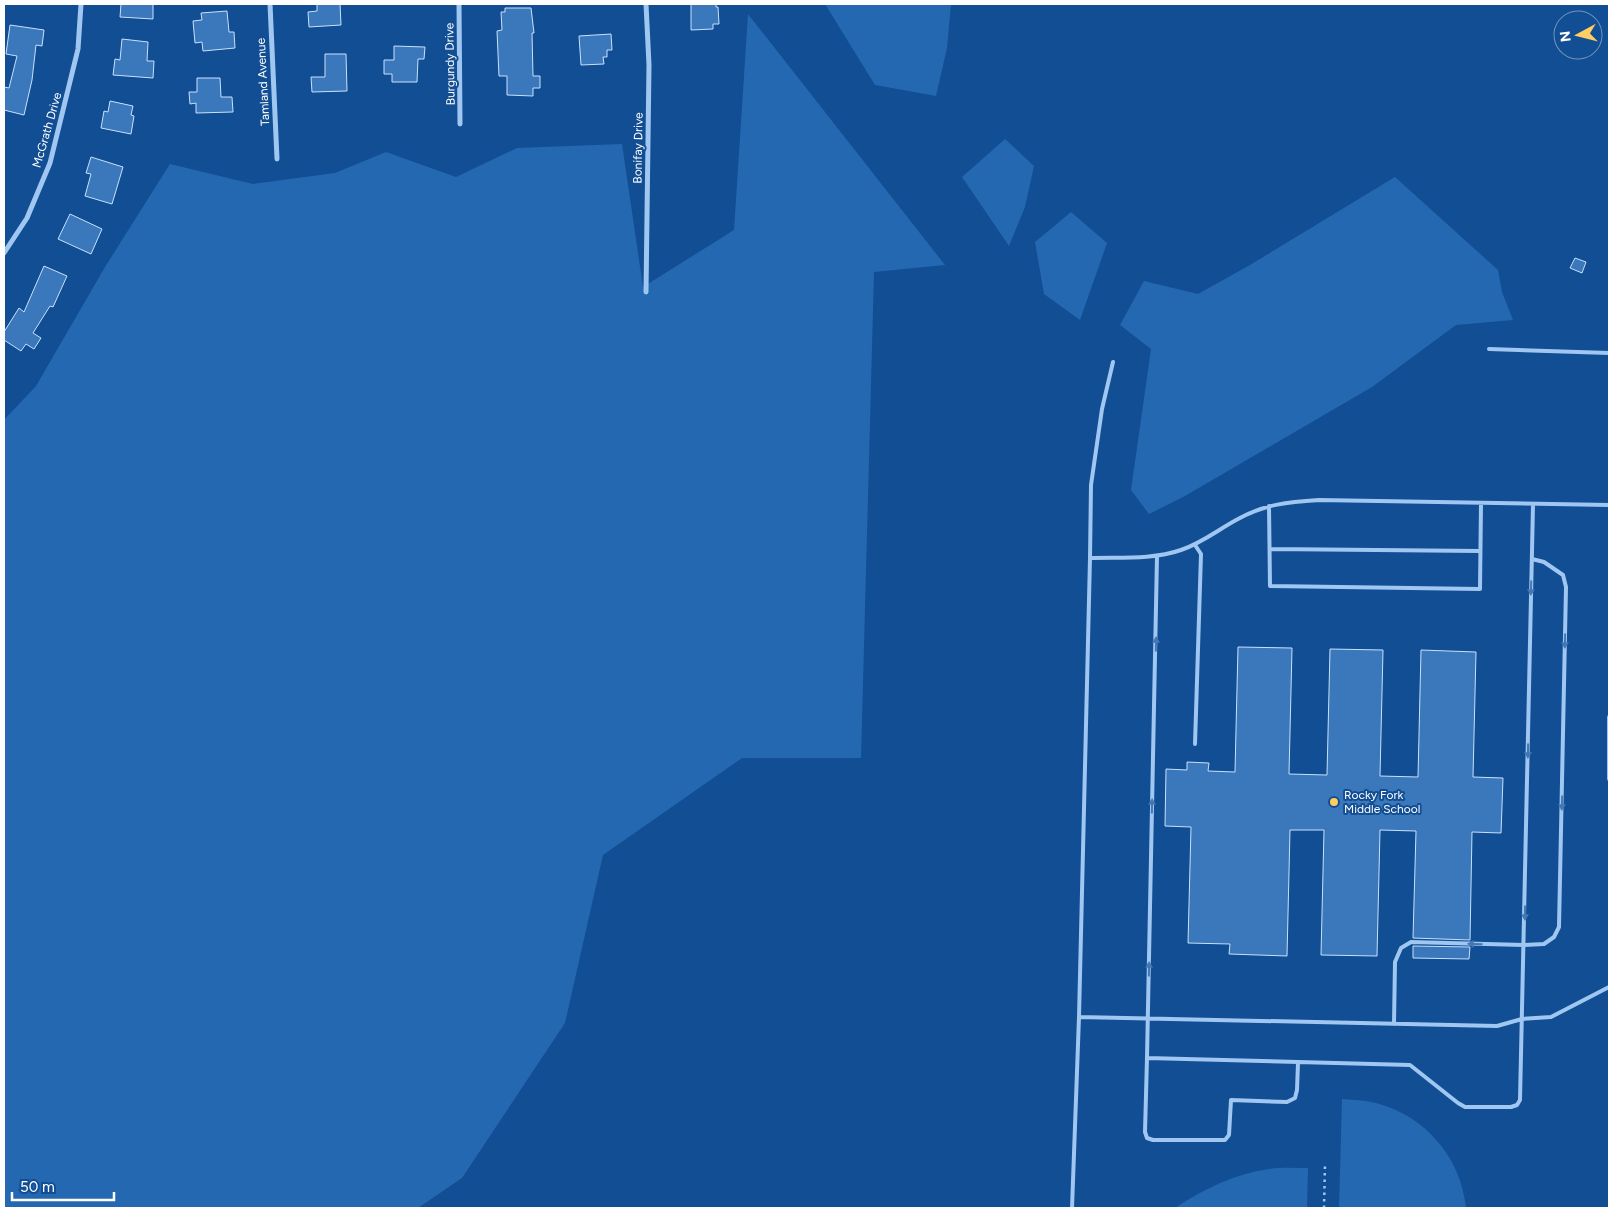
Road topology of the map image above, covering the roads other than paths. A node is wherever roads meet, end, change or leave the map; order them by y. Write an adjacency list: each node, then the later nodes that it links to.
1 (81, 4): 7 (street, McGrath Drive)
2 (270, 4): 6 (street, Tamland Avenue)
3 (459, 4): 5 (street, Burgundy Drive)
4 (646, 4): 8 (street, Bonifay Drive)
5 (460, 124)
6 (277, 159)
7 (4, 253)
8 (646, 292)
9 (1489, 349): 10 (lane)
10 (1609, 353)
11 (1113, 362): 20 (lane)
12 (1481, 503): 13 (lane); 15 (lane); 18 (lane)
13 (1533, 504): 14 (lane); 21 (lane)
14 (1609, 505)
15 (1269, 506): 16 (lane); 17 (lane)
16 (1195, 545): 19 (lane); 23 (lane)
17 (1271, 549): 18 (lane); 18 (lane)
18 (1480, 551)
19 (1157, 556): 20 (lane); 28 (lane, one-way to 19)
20 (1090, 558): 27 (lane)
21 (1532, 559): 25 (lane, one-way to 25); 25 (lane, one-way to 25)
22 (1609, 717): 24 (lane)
23 (1195, 744)
24 (1609, 779)
25 (1524, 945): 29 (lane); 30 (lane, one-way to 30)
26 (1609, 987): 29 (lane)
27 (1079, 1017): 28 (lane); 33 (lane)
28 (1148, 1018): 30 (lane); 31 (lane)
29 (1522, 1019): 30 (lane); 32 (lane)
30 (1394, 1024)
31 (1147, 1058): 32 (lane); 32 (lane)
32 (1298, 1063)
33 (1072, 1208)

